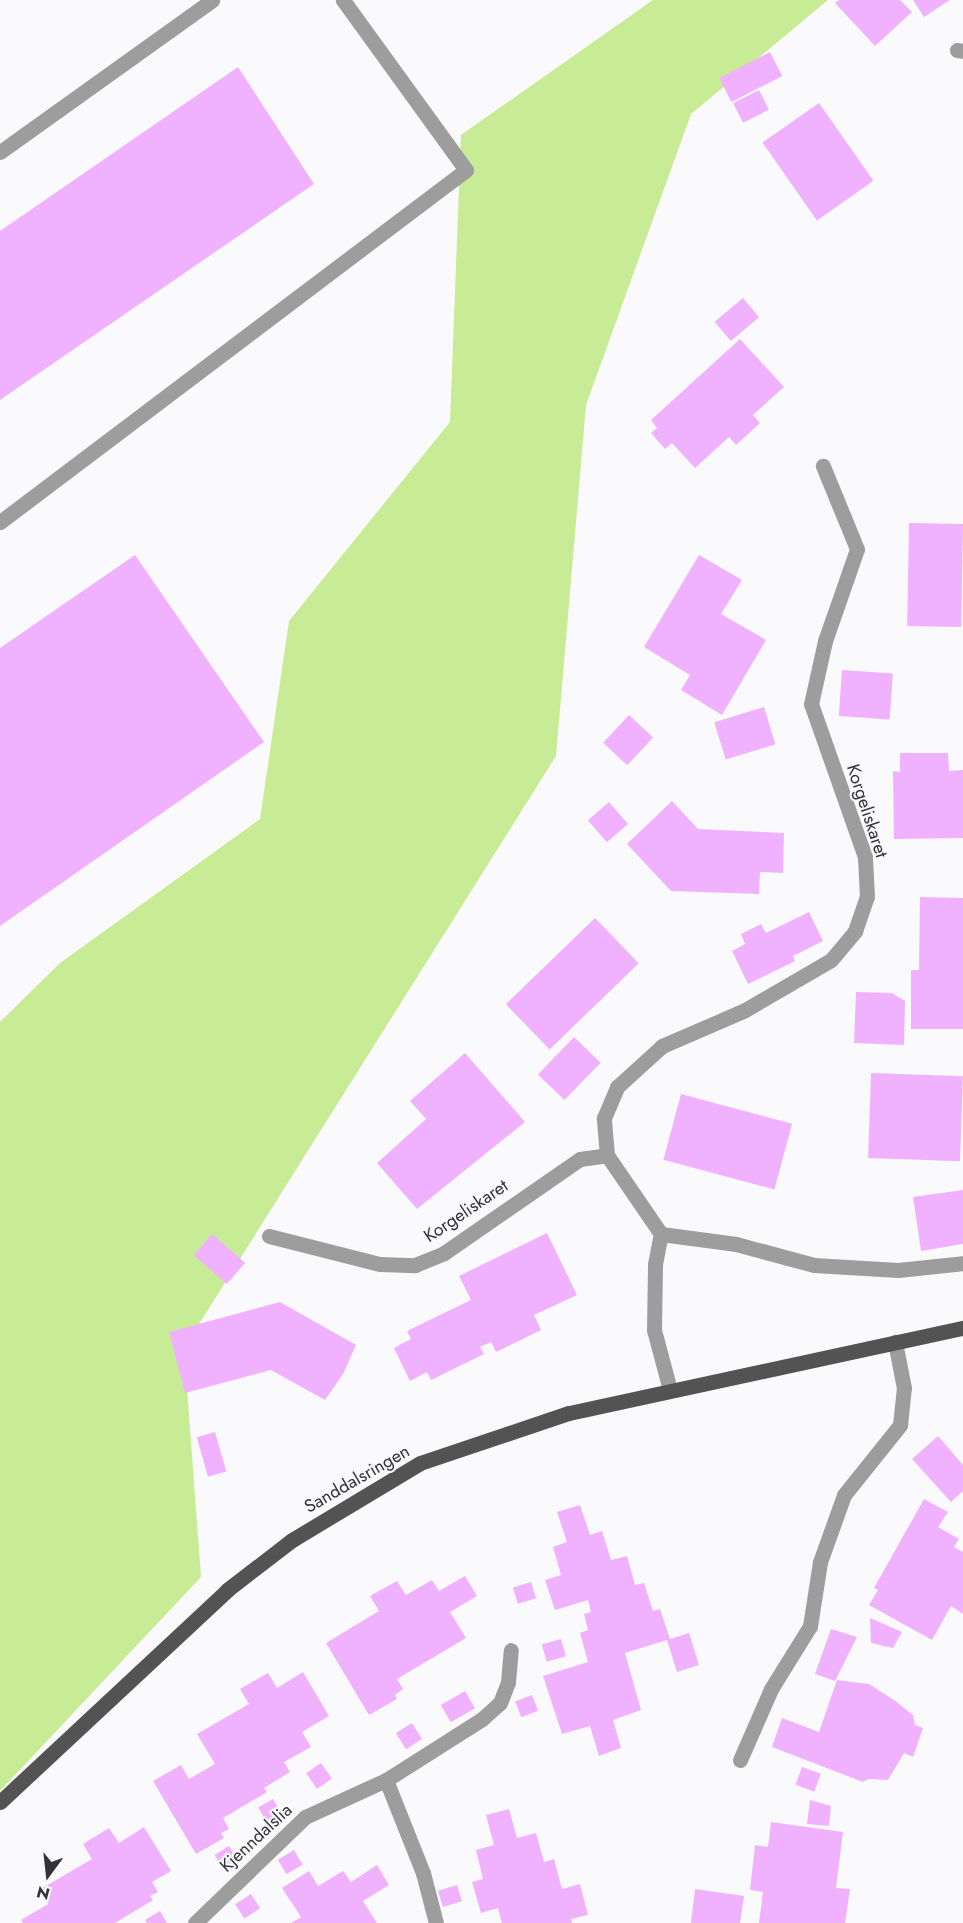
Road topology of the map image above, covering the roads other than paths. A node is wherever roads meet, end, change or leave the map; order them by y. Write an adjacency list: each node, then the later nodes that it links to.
1 (212, 0): 3 (street)
2 (343, 0): 5 (street)
3 (0, 152)
4 (823, 466): 6 (street, Korgeliskaret)
5 (0, 522)
6 (607, 1155): 7 (street, Korgeliskaret); 8 (street, Korgeliskaret)
7 (661, 1234): 9 (street); 12 (street)
8 (270, 1236)
9 (963, 1263)
10 (963, 1328): 11 (main road, Sanddalsringen)
11 (895, 1342): 12 (main road, Sanddalsringen); 14 (street)
12 (670, 1390): 16 (main road, Sanddalsringen)
13 (511, 1650): 15 (street, Kjenndalslia)
14 (740, 1760)
15 (386, 1780): 17 (street, Kjenndalslia); 18 (street)
16 (0, 1802)
17 (195, 1923)
18 (436, 1923)

